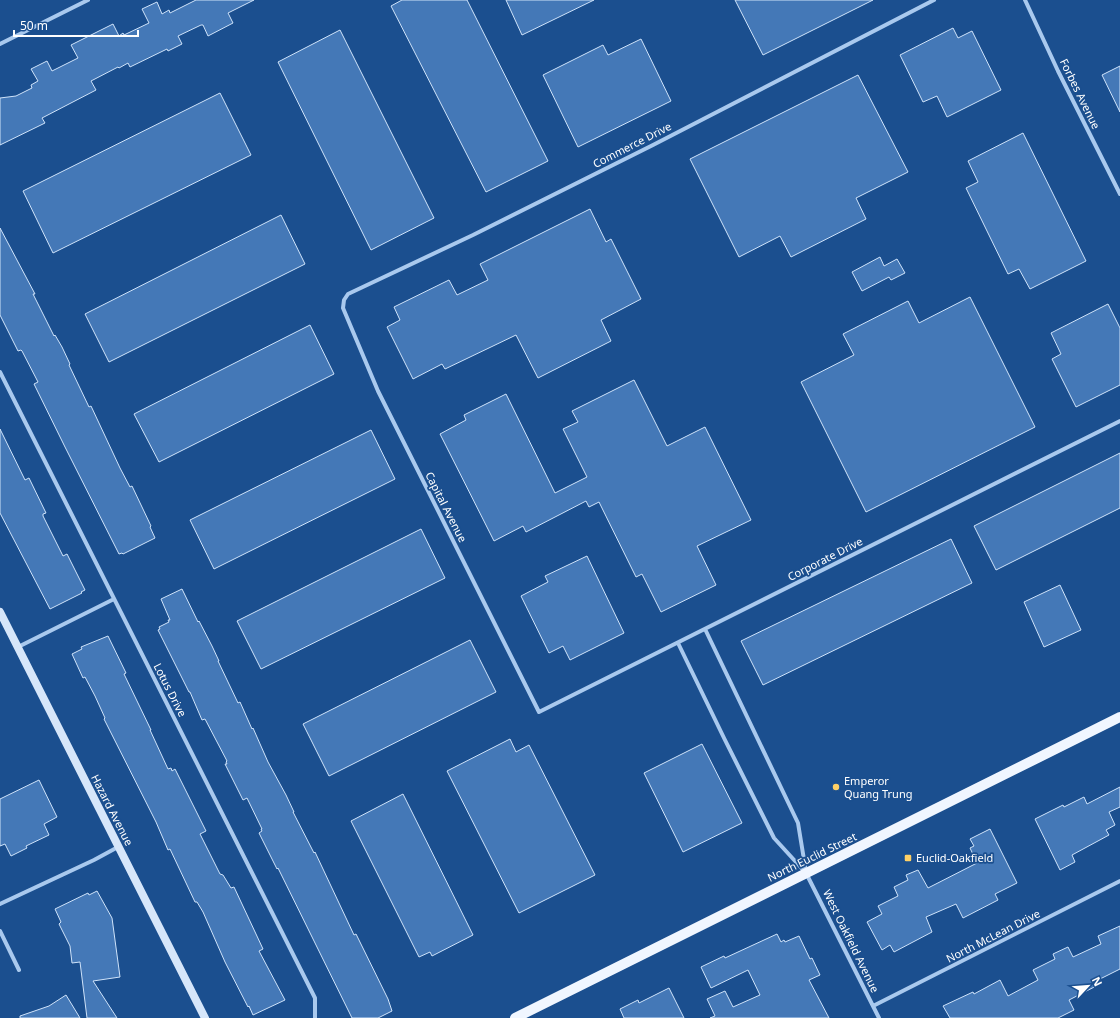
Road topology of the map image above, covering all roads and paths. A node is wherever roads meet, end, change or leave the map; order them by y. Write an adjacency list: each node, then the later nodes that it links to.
1 (88, 0): 4 (street)
2 (934, 0): 6 (street, Commerce Drive)
3 (1025, 0): 5 (street, Forbes Avenue)
4 (0, 44)
5 (1120, 194)
6 (343, 308): 14 (street, Capital Avenue)
7 (0, 372): 9 (street, Lotus Drive)
8 (1120, 422): 11 (street, Corporate Drive)
9 (114, 599): 13 (street); 24 (street, Lotus Drive)
10 (0, 612): 13 (street, Hazard Avenue)
11 (705, 629): 12 (street, Corporate Drive); 17 (street)
12 (678, 643): 14 (street, Corporate Drive); 17 (street)
13 (18, 647): 16 (street, Hazard Avenue)
14 (539, 712)
15 (1120, 717): 17 (main road, North Euclid Street)
16 (118, 847): 19 (street); 23 (street, Hazard Avenue)
17 (806, 873): 22 (street, West Oakfield Avenue); 25 (main road, North Euclid Street)
18 (1120, 881): 22 (street, North McLean Drive)
19 (0, 904)
20 (0, 931): 21 (street)
21 (19, 970)
22 (873, 1006): 26 (street, West Oakfield Avenue)
23 (205, 1018)
24 (315, 1018)
25 (515, 1018)
26 (879, 1018)

